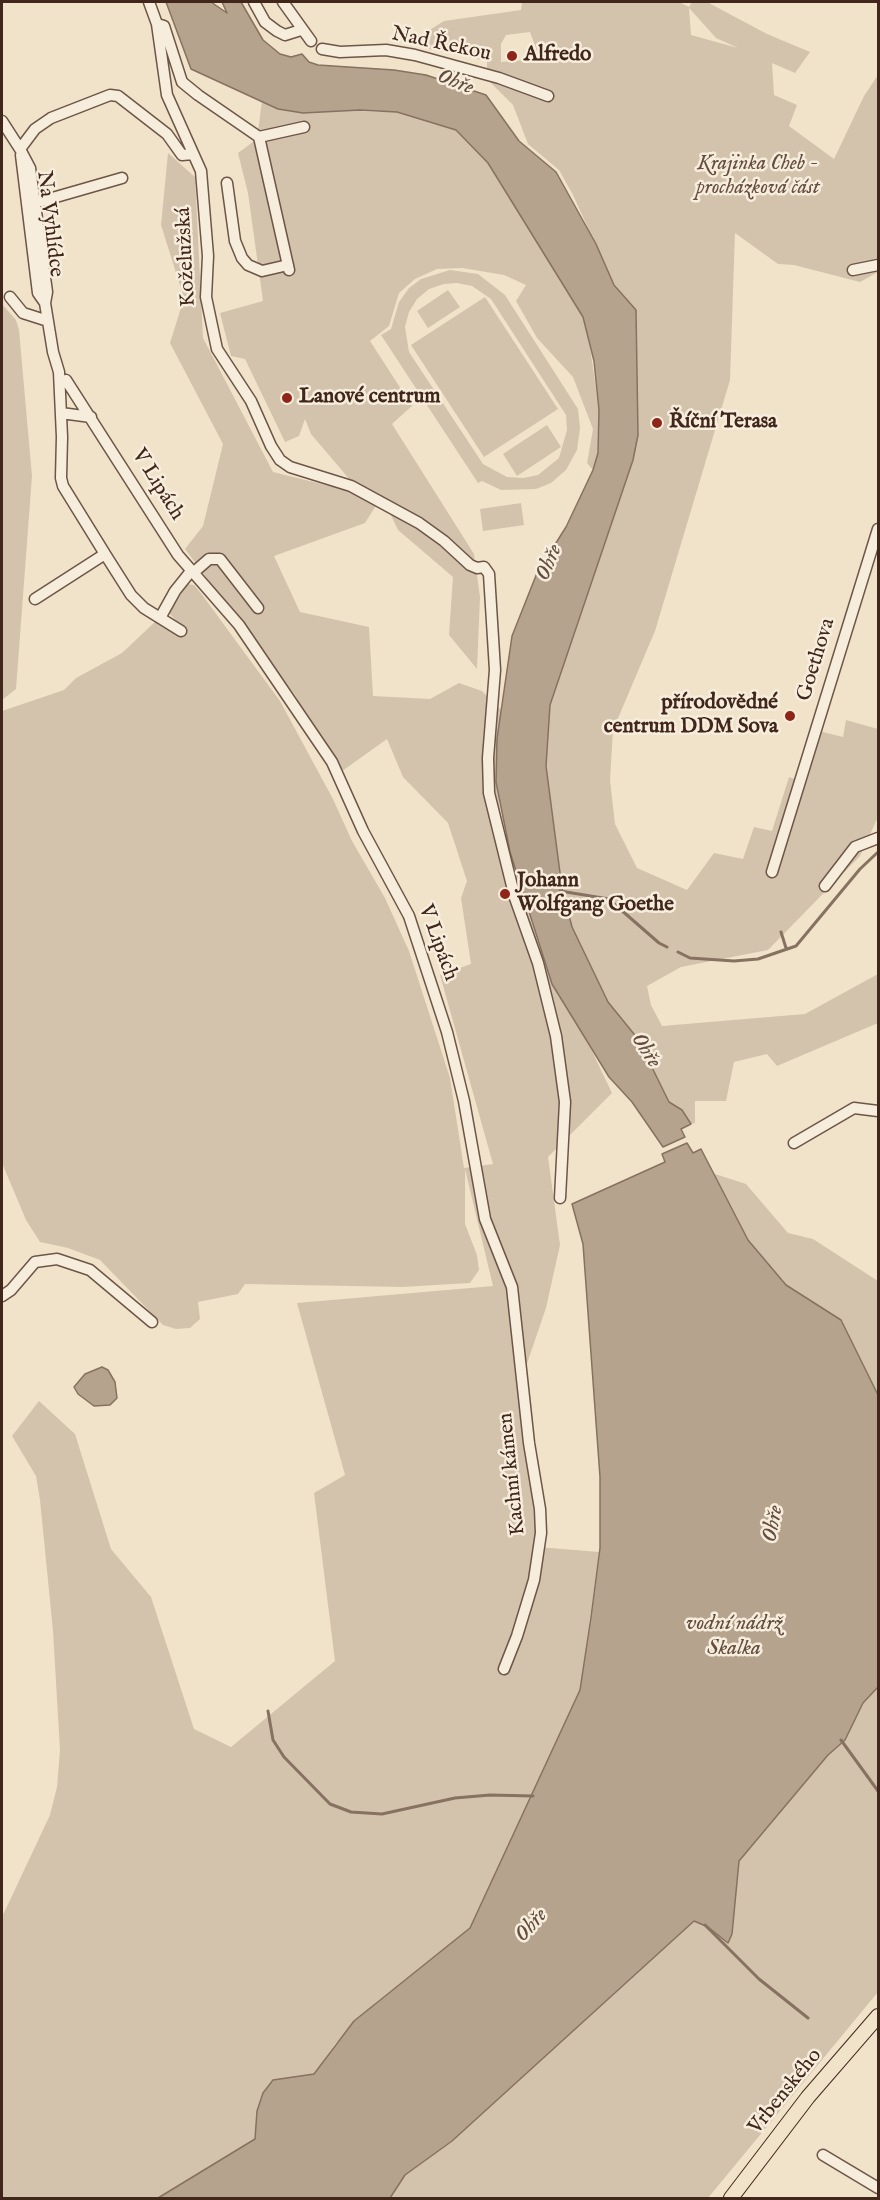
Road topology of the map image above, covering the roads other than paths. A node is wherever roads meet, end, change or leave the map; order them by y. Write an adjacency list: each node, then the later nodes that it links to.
1 (149, 2): 4 (street, Koželužská)
2 (254, 2): 5 (street)
3 (283, 2): 5 (street)
4 (157, 24): 11 (street, Koželužská); 13 (street, Koželužská)
5 (302, 30): 6 (street)
6 (311, 40)
7 (322, 49): 8 (street, Nad Řekou)
8 (548, 96)
9 (2, 121): 12 (street, Na Vyhlídce)
10 (304, 127): 11 (street)
11 (260, 137): 15 (street)
12 (20, 148): 13 (street); 16 (street, Na Vyhlídce)
13 (193, 154): 36 (street, Koželužská)
14 (122, 178): 16 (street)
15 (227, 183)
16 (30, 201): 20 (street, Na Vyhlídce)
17 (879, 265): 18 (street)
18 (853, 270)
19 (10, 297): 20 (street)
20 (48, 321): 22 (street, Na Vyhlídce)
21 (66, 380): 23 (street, V Lipách)
22 (61, 413): 23 (street); 25 (street, Na Vyhlídce)
23 (91, 417): 26 (street, V Lipách)
24 (879, 529): 32 (street, Goethova)
25 (105, 554): 27 (street); 29 (street, Na Vyhlídce)
26 (192, 572): 28 (street); 29 (street); 39 (street, V Lipách)
27 (35, 599)
28 (258, 608)
29 (160, 618): 30 (street, Na Vyhlídce)
30 (180, 631)
31 (879, 838): 33 (street)
32 (772, 872)
33 (825, 885)
34 (879, 1111): 35 (street)
35 (794, 1143)
36 (560, 1198)
37 (2, 1296): 38 (street)
38 (152, 1322)
39 (523, 1378): 40 (street, Kachní kámen)
40 (504, 1668)
41 (879, 2016): 45 (main road, Vrbenského)
42 (823, 2155): 44 (street)
43 (879, 2173): 44 (street)
44 (875, 2185)
45 (731, 2199)

